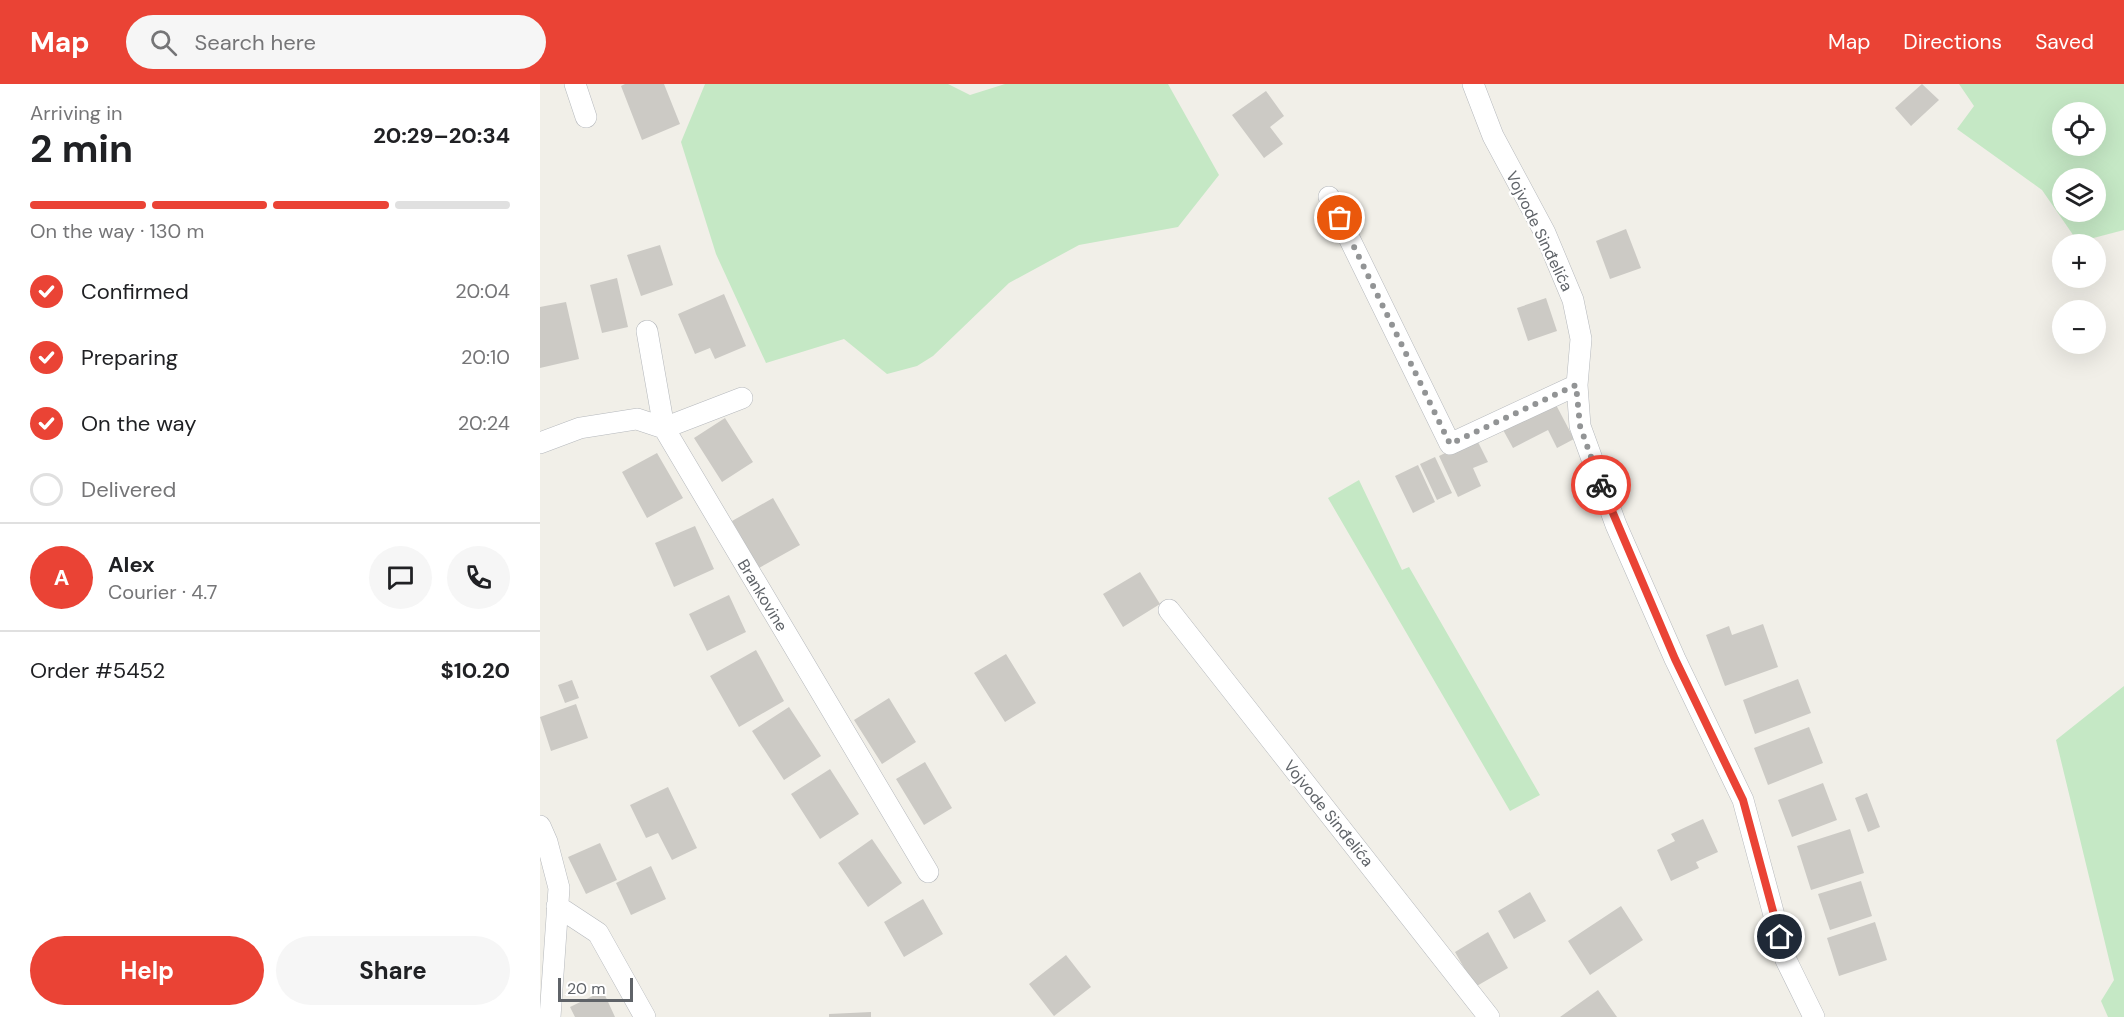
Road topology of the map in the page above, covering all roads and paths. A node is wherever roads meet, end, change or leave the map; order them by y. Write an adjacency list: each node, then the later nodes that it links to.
1 (575, 84): 3 (street)
2 (1473, 84): 6 (street, Vojvode Sinđelića)
3 (586, 117)
4 (1329, 197): 6 (street)
5 (647, 331): 8 (street)
6 (1576, 385): 17 (street, Vojvode Sinđelića)
7 (742, 398): 8 (street)
8 (664, 428): 9 (street); 12 (street, Brankovine)
9 (540, 442)
10 (1169, 610): 16 (street, Vojvode Sinđelića)
11 (540, 826): 13 (street)
12 (928, 872)
13 (557, 906): 14 (street); 15 (street)
14 (552, 1007)
15 (645, 1017)
16 (1489, 1017)
17 (1814, 1017)

